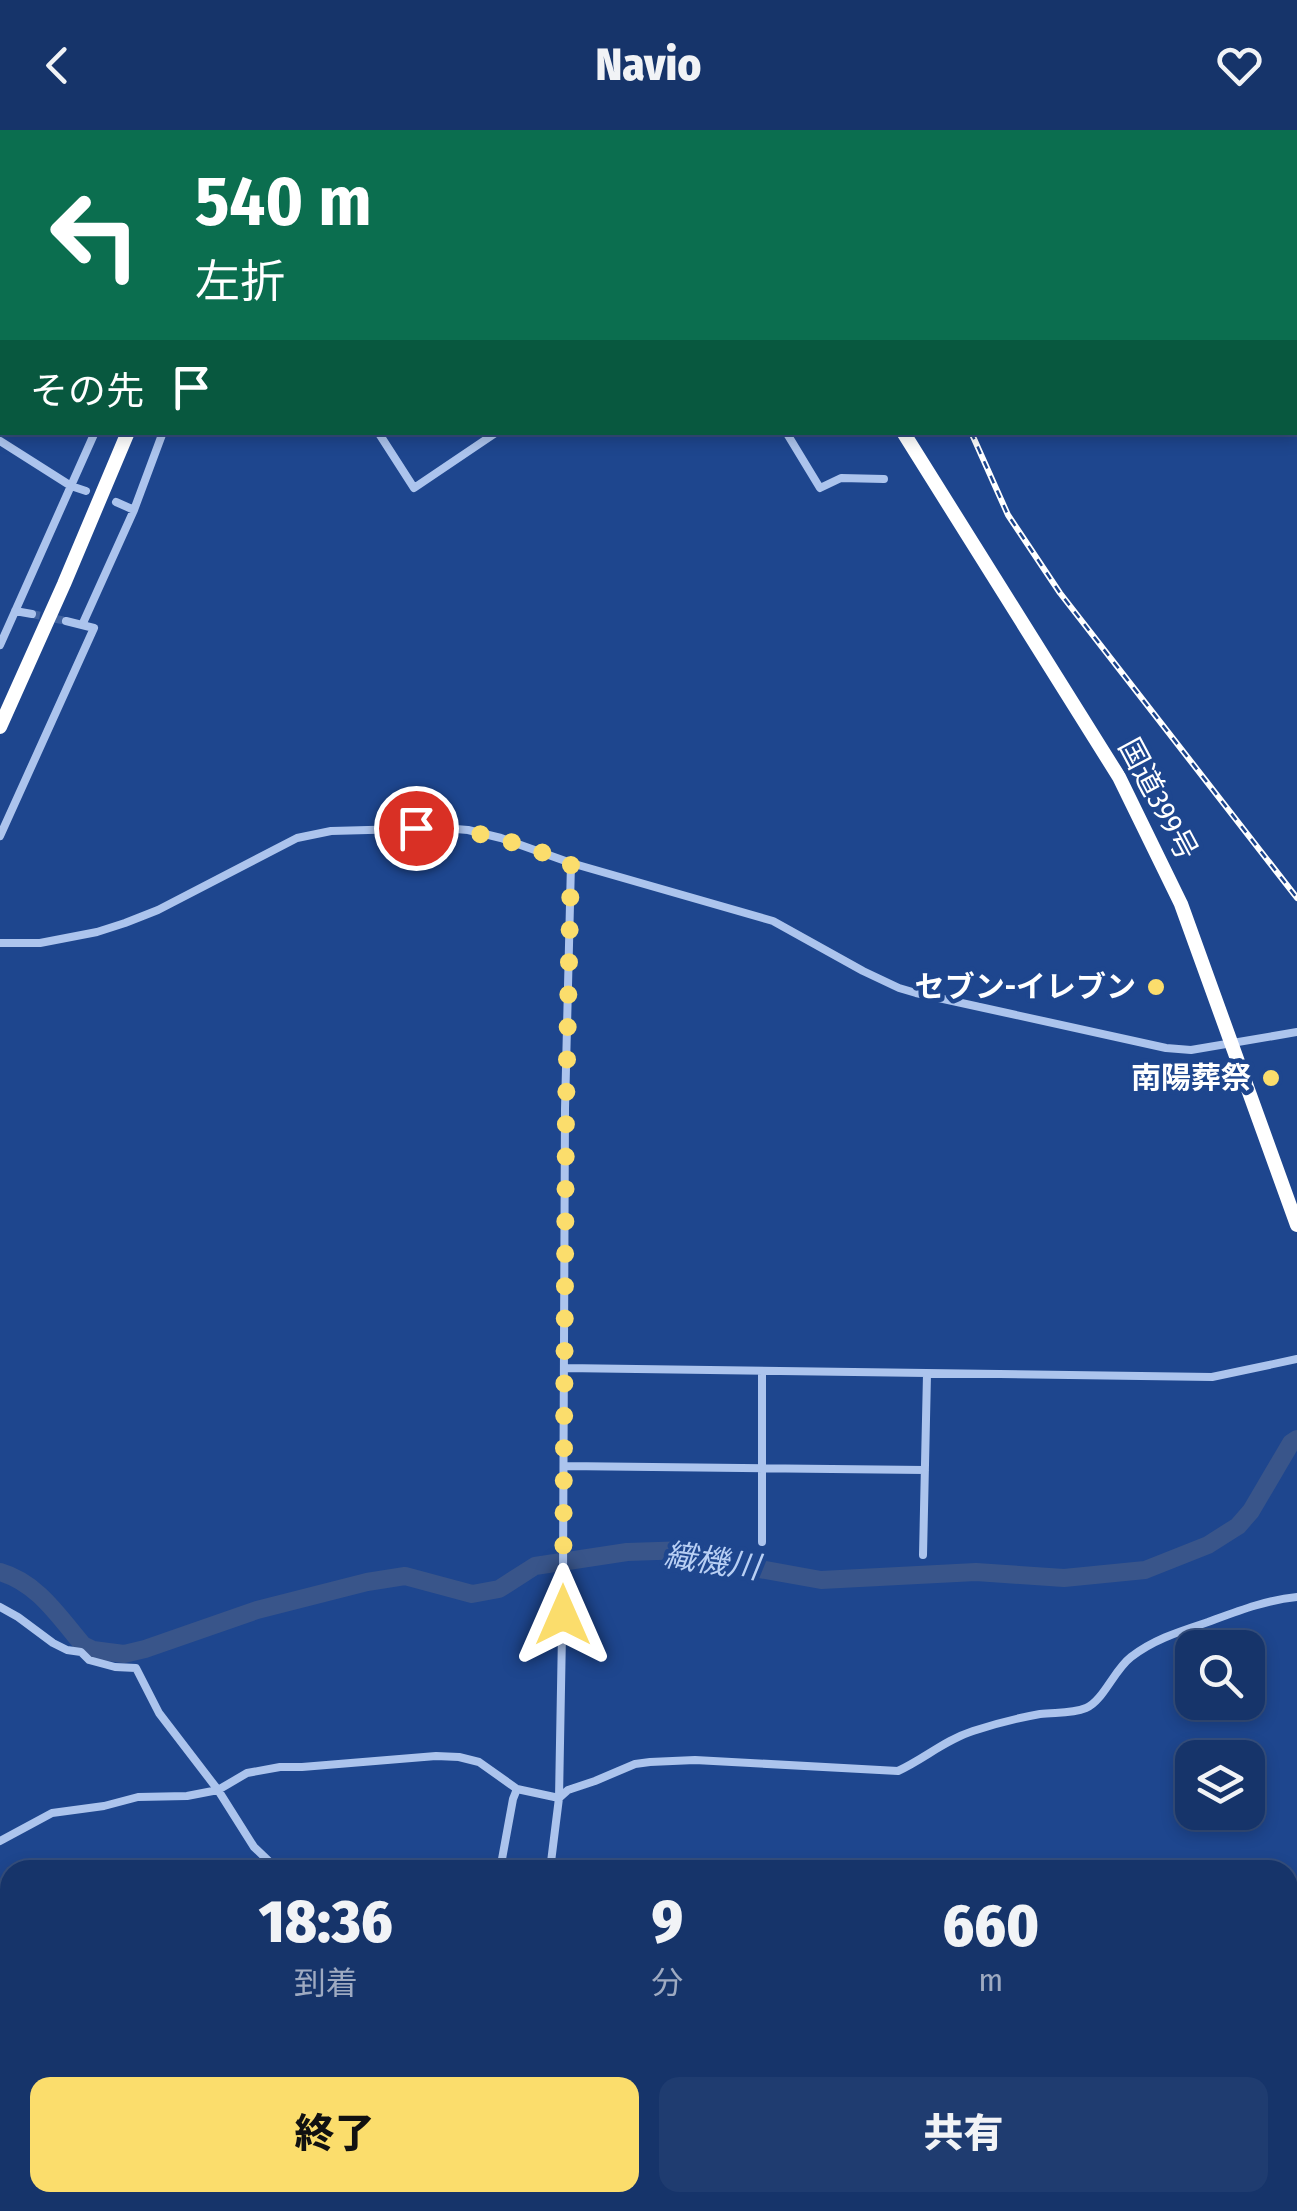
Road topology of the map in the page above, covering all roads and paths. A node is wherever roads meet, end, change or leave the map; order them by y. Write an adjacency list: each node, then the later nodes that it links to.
1 (95, 435): 10 (street)
2 (127, 435): 19 (highway)
3 (163, 435): 13 (street)
4 (380, 435): 5 (street)
5 (493, 435)
6 (788, 435): 9 (street)
7 (905, 435): 24 (highway, 国道399号)
8 (0, 440): 10 (street)
9 (884, 479)
10 (71, 486): 11 (street); 14 (street)
11 (86, 491)
12 (116, 502): 13 (street)
13 (134, 510): 17 (street)
14 (15, 611): 15 (street); 18 (street)
15 (32, 614)
16 (66, 621): 17 (street)
17 (83, 623): 20 (street)
18 (0, 645)
19 (0, 727)
20 (0, 836)
21 (571, 863): 22 (street); 24 (street); 27 (street)
22 (0, 943)
23 (1297, 1032): 24 (street)
24 (1231, 1042): 25 (highway, 国道399号)
25 (1297, 1225)
26 (1297, 1359): 29 (street)
27 (564, 1368): 28 (street); 30 (street)
28 (762, 1372): 29 (street); 31 (street)
29 (928, 1374): 32 (street)
30 (564, 1466): 31 (street); 39 (street)
31 (762, 1467): 32 (street); 33 (street)
32 (925, 1470): 34 (street)
33 (762, 1542)
34 (924, 1555)
35 (1297, 1596): 39 (street)
36 (0, 1607): 38 (street)
37 (517, 1789): 38 (street); 39 (street); 42 (street)
38 (218, 1790): 40 (street); 41 (street)
39 (559, 1798): 43 (street)
40 (0, 1841)
41 (268, 1860)
42 (502, 1860)
43 (551, 1860)

